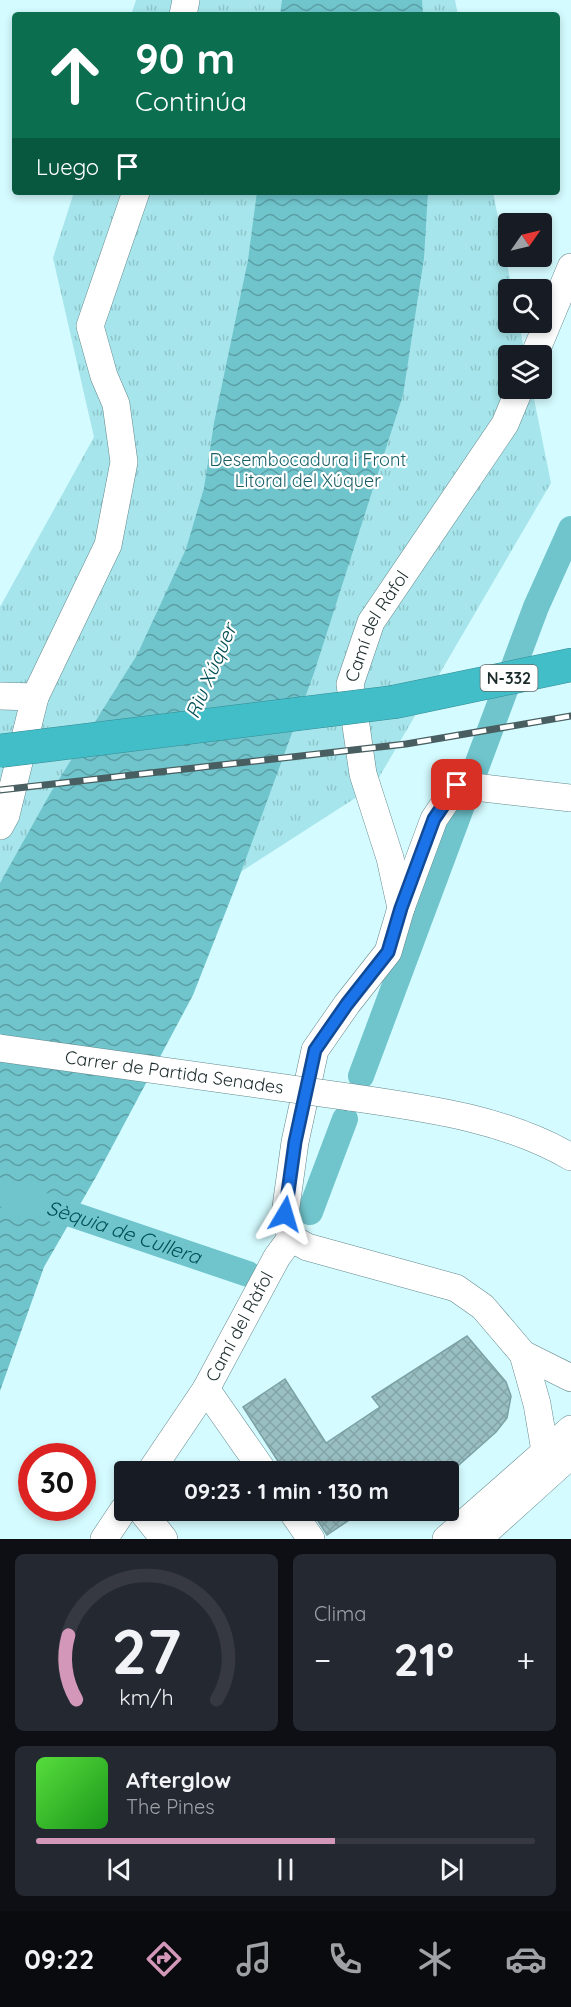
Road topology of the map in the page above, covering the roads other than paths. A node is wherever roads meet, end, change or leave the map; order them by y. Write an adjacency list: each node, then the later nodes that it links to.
1 (135, 195): 7 (street)
2 (571, 267): 3 (street)
3 (539, 345)
4 (515, 399): 11 (street, Camí del Ràfol)
5 (571, 665): 8 (highway, N-332, bridge)
6 (0, 696): 7 (street)
7 (35, 697): 10 (street)
8 (0, 751)
9 (571, 798): 11 (street)
10 (0, 826)
11 (401, 908): 14 (street, Camí del Ràfol)
12 (0, 1048): 13 (street, Carrer de Partida Senades, bridge)
13 (571, 1158)
14 (291, 1238): 15 (street); 17 (street, Camí del Ràfol)
15 (523, 1354): 16 (street); 19 (street)
16 (571, 1378)
17 (206, 1389): 21 (street, Camí del Ràfol); 22 (street)
18 (571, 1429): 19 (street)
19 (545, 1451): 30 (street)
20 (571, 1455): 26 (street)
21 (157, 1461)
22 (256, 1461)
23 (116, 1521): 27 (street)
24 (150, 1521): 28 (street)
25 (299, 1521): 29 (street)
26 (492, 1535)
27 (104, 1539)
28 (164, 1539)
29 (311, 1539)
30 (446, 1539)

